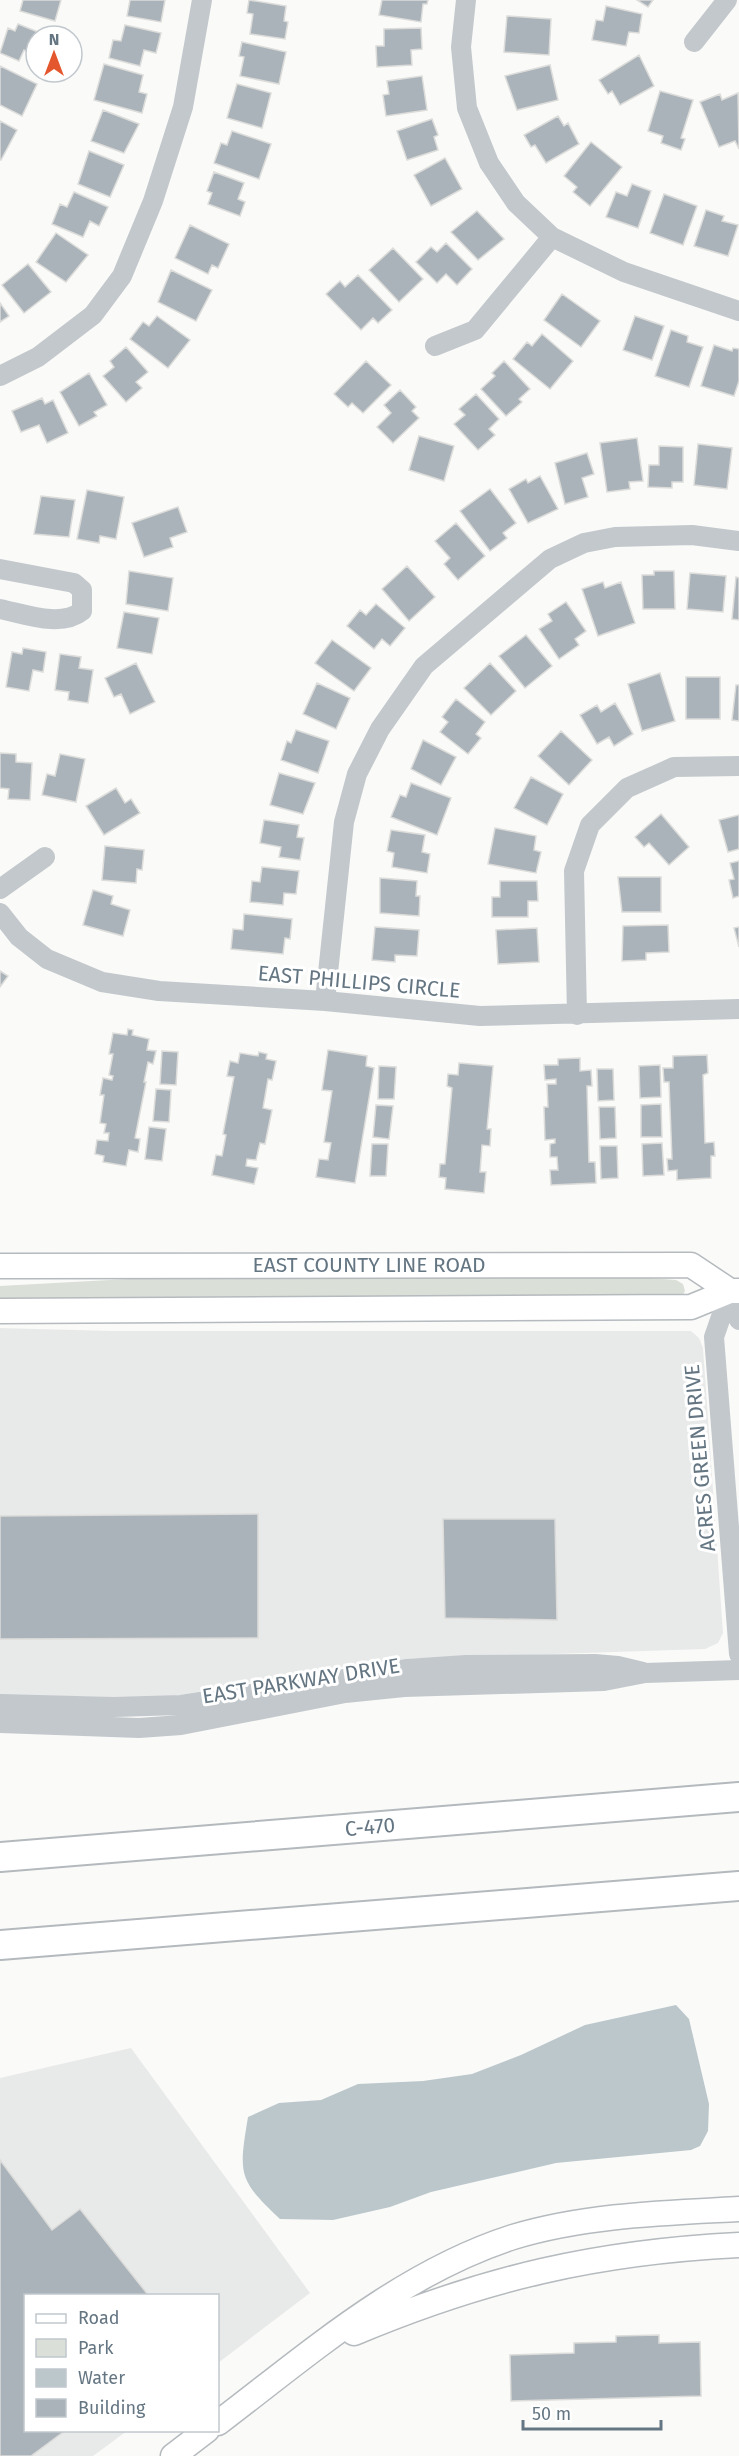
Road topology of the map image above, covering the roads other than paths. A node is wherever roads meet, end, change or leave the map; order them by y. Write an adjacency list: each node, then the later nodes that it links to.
1 (202, 0): 8 (street)
2 (466, 0): 5 (street)
3 (727, 0): 4 (street)
4 (694, 42)
5 (552, 237): 6 (street); 7 (street)
6 (739, 311)
7 (435, 346)
8 (0, 376)
9 (739, 541): 16 (street)
10 (0, 569): 11 (street)
11 (0, 609)
12 (739, 766): 18 (street)
13 (45, 857): 14 (street)
14 (0, 889)
15 (0, 913): 16 (street, EAST PHILLIPS CIRCLE)
16 (325, 1001): 18 (street, EAST PHILLIPS CIRCLE)
17 (739, 1010): 18 (street, EAST PHILLIPS CIRCLE)
18 (578, 1015)
19 (0, 1266): 20 (main road, EAST COUNTY LINE ROAD)
20 (734, 1291): 21 (main road, EAST COUNTY LINE ROAD); 22 (street); 23 (street, ACRES GREEN DRIVE)
21 (0, 1311)
22 (739, 1320)
23 (739, 1654)
24 (739, 1670): 25 (street, EAST PARKWAY DRIVE)
25 (645, 1673): 26 (street, EAST PARKWAY DRIVE); 27 (street, EAST PARKWAY DRIVE)
26 (0, 1704)
27 (0, 1723)
28 (739, 1797): 30 (highway, C-470)
29 (0, 1846): 30 (highway)
30 (88, 1851): 31 (highway, C-470)
31 (0, 1857)
32 (739, 1886): 33 (highway)
33 (271, 1923): 34 (highway); 35 (highway)
34 (0, 1945)
35 (0, 1963)
36 (739, 2209): 38 (main road)
37 (739, 2245): 38 (main road)
38 (316, 2349): 39 (main road)
39 (219, 2422)
40 (204, 2432): 41 (main road)
41 (173, 2456)

